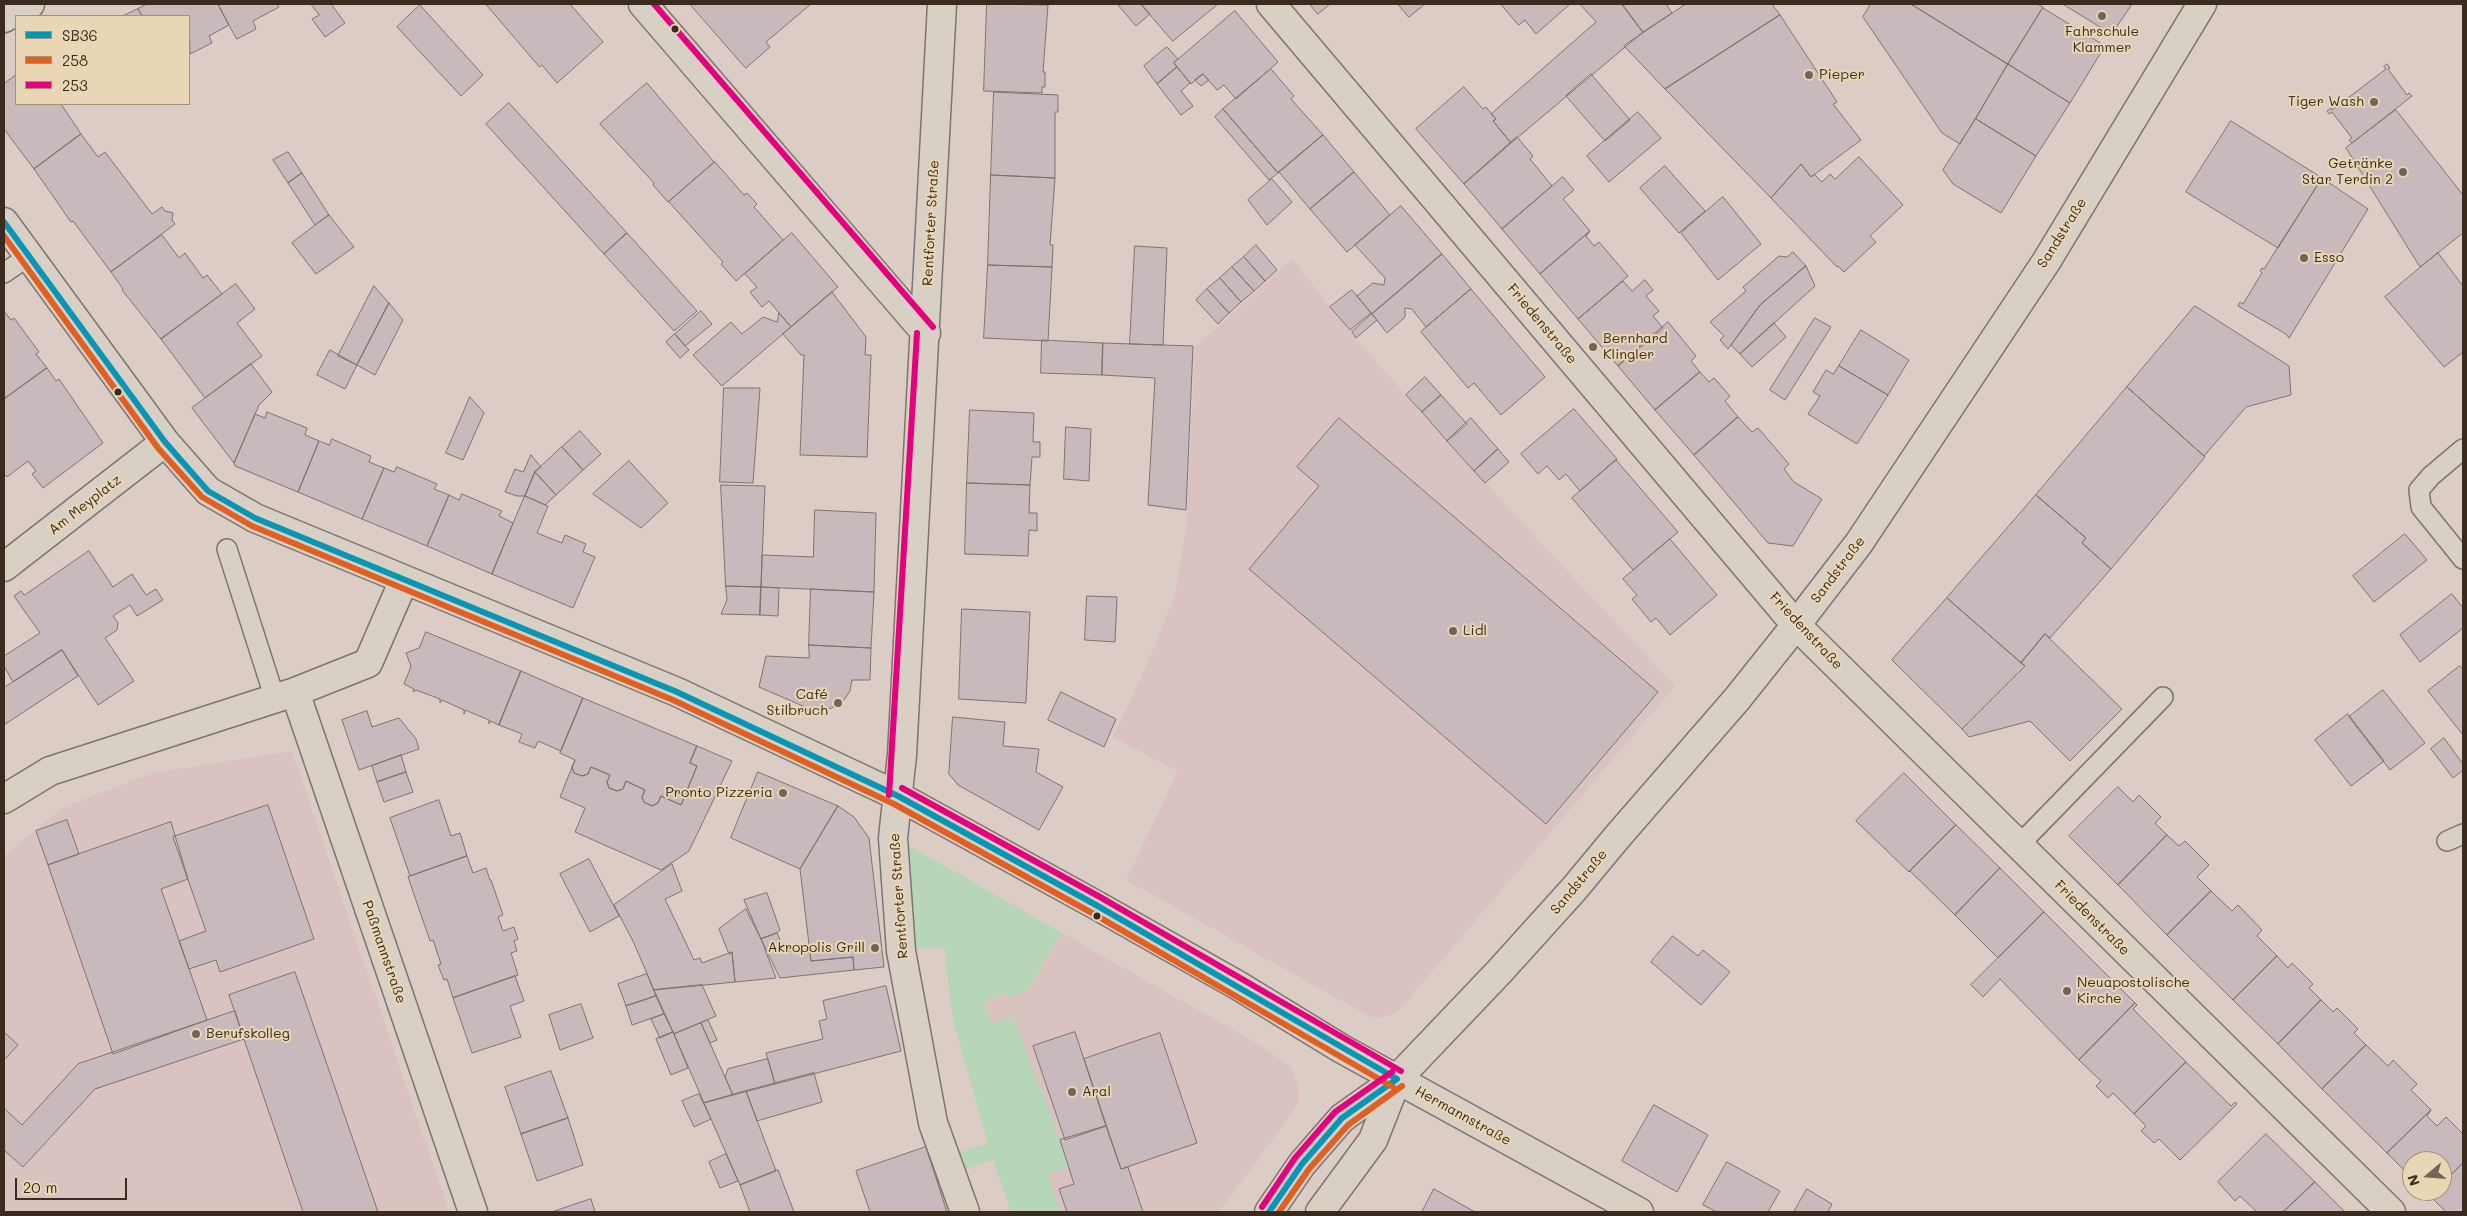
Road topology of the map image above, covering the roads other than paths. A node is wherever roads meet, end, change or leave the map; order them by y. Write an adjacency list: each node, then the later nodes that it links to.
1 (30, 4): 6 (street)
2 (643, 4): 10 (street)
3 (942, 4): 10 (street, Rentforter Straße)
4 (1271, 4): 17 (street, Friedenstraße)
5 (2202, 4): 17 (street, Sandstraße)
6 (4, 18)
7 (4, 222): 8 (street, Hermannstraße)
8 (29, 256): 9 (lane); 11 (street, Hermannstraße)
9 (4, 273)
10 (926, 333): 20 (street, Rentforter Straße)
11 (165, 442): 15 (street, Am Meyplatz); 16 (street, Hermannstraße)
12 (2463, 450): 14 (lane)
13 (227, 549): 18 (lane)
14 (2463, 559)
15 (4, 567)
16 (404, 580): 18 (street); 20 (street, Hermannstraße)
17 (1796, 625): 22 (street, Friedenstraße); 23 (street, Sandstraße)
18 (285, 695): 21 (street); 24 (street, Paßmannstraße)
19 (2163, 697): 22 (lane)
20 (898, 796): 23 (street, Hermannstraße); 25 (street, Rentforter Straße)
21 (4, 799)
22 (2018, 845): 29 (street, Friedenstraße)
23 (1396, 1079): 26 (street, Sandstraße); 27 (street, Sandstraße); 28 (street, Hermannstraße)
24 (473, 1212)
25 (965, 1212)
26 (1269, 1212)
27 (1320, 1212)
28 (1638, 1212)
29 (2391, 1212)

